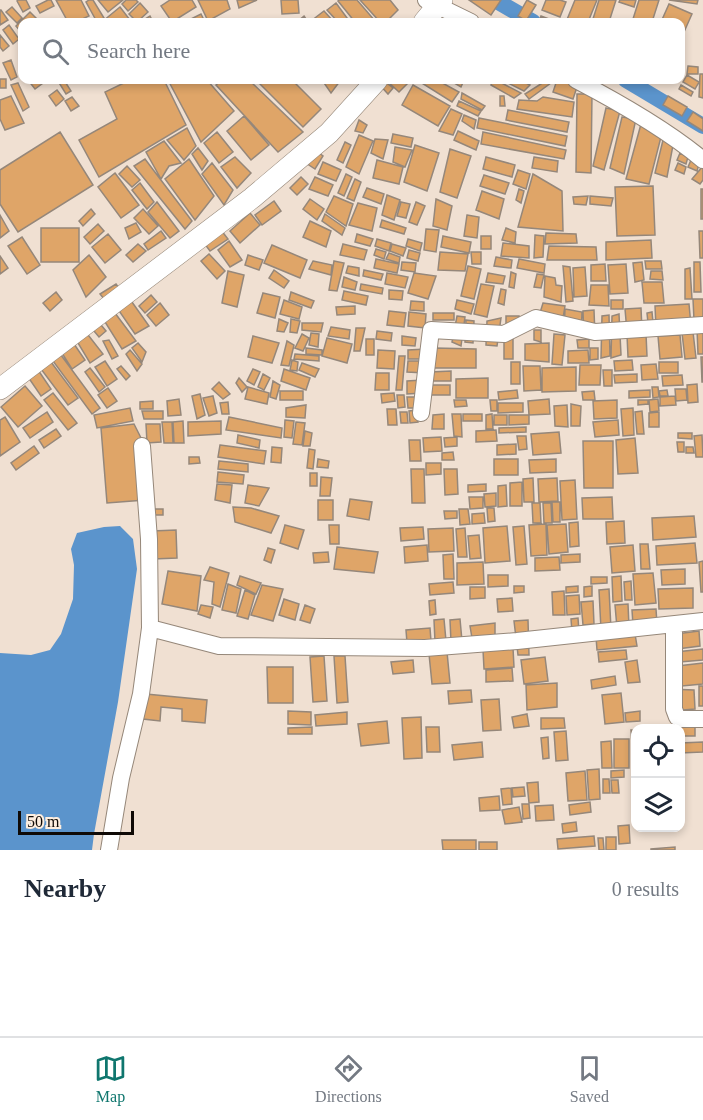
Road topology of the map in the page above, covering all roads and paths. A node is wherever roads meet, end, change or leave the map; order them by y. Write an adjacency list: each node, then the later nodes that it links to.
1 (436, 2): 2 (street); 3 (street)
2 (426, 18)
3 (464, 18)
4 (373, 84): 8 (street)
5 (584, 84): 6 (street)
6 (703, 160)
7 (703, 325): 9 (street)
8 (0, 389)
9 (421, 413)
10 (142, 446): 13 (street)
11 (703, 621): 12 (street)
12 (674, 625): 13 (street); 14 (street)
13 (150, 628): 15 (street)
14 (703, 719)
15 (109, 850)

